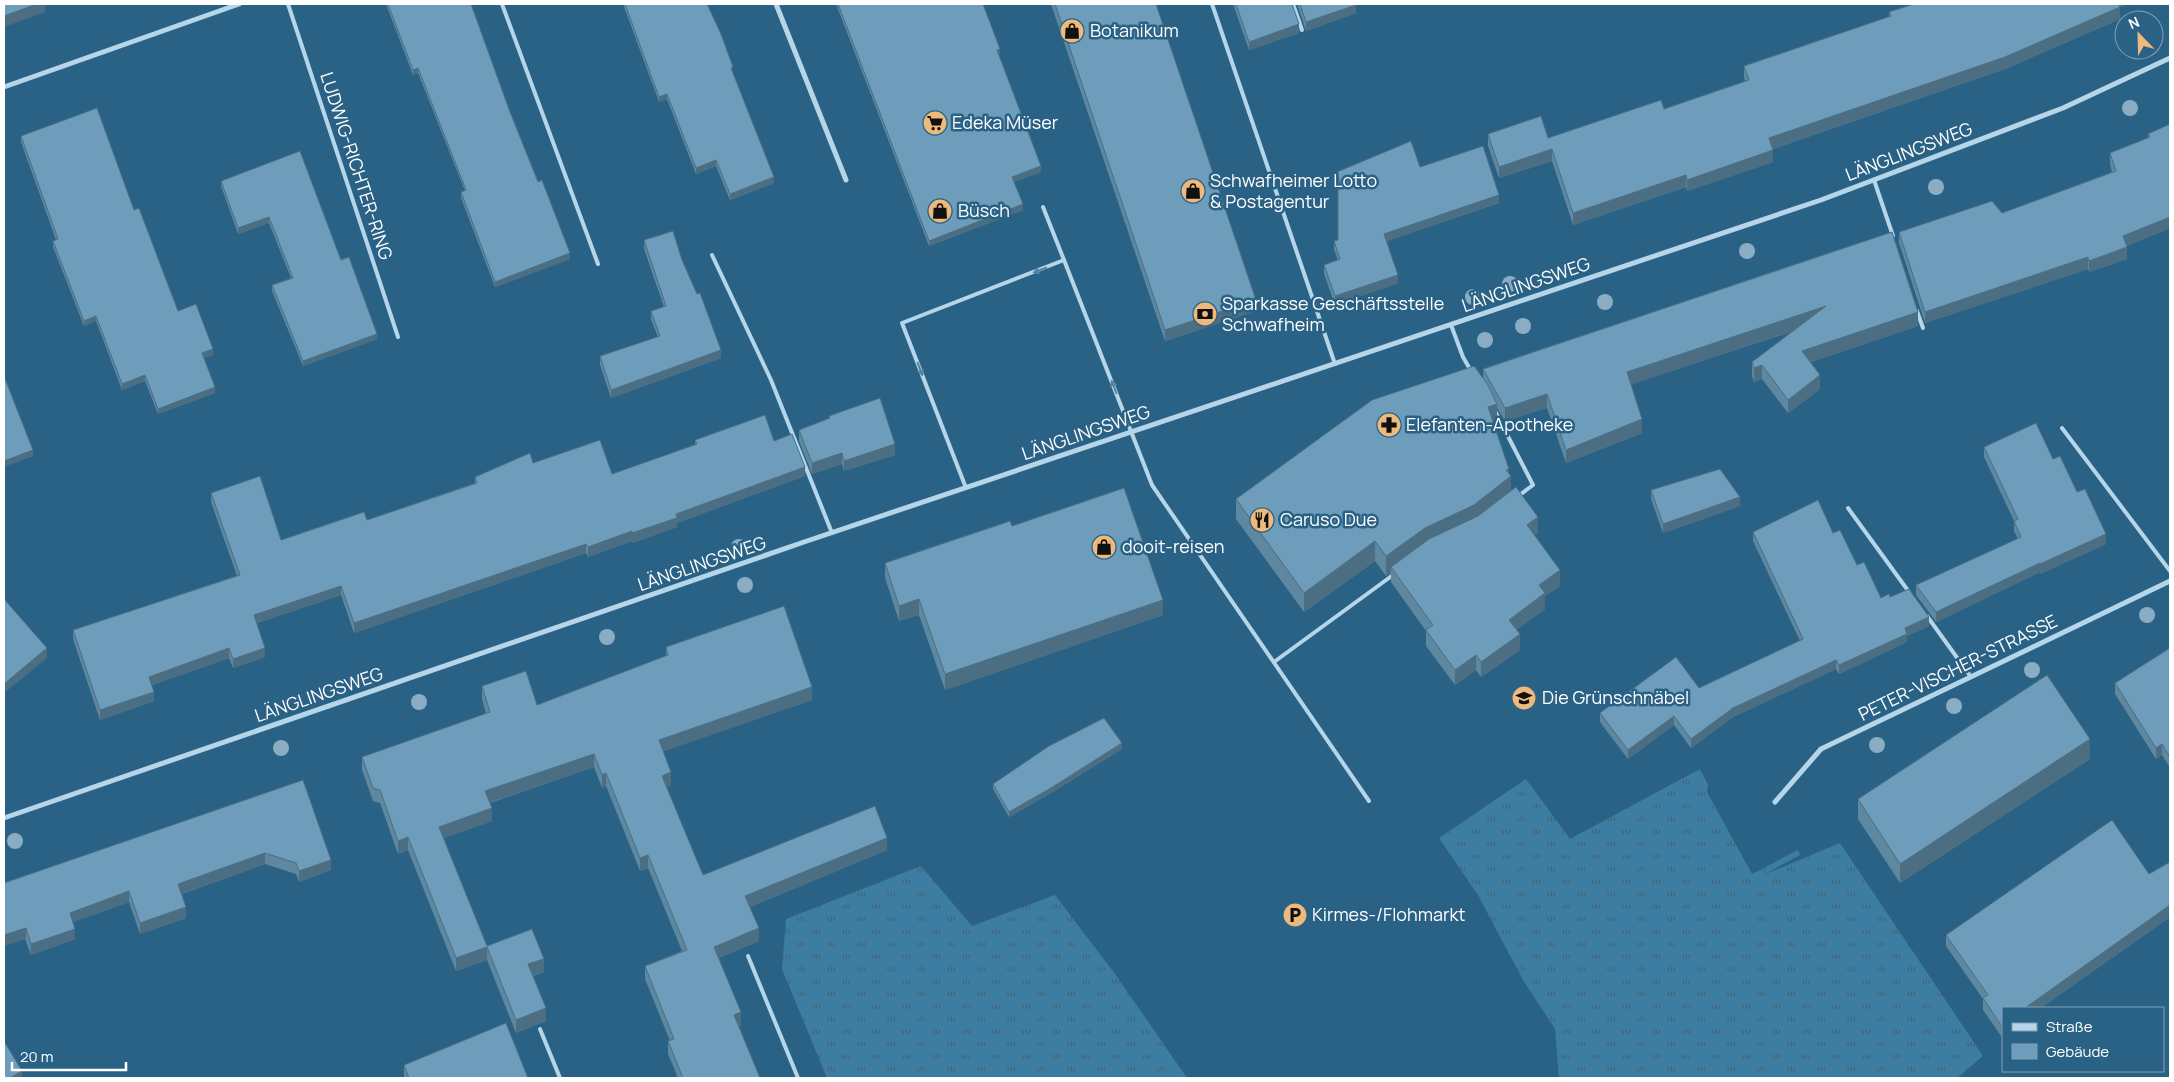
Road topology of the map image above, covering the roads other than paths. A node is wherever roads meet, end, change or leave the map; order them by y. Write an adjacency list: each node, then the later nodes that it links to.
1 (239, 4): 9 (street)
2 (288, 4): 20 (lane, LUDWIG-RICHTER-RING)
3 (502, 4): 16 (lane)
4 (776, 4): 10 (street)
5 (1212, 4): 21 (lane)
6 (1293, 4): 7 (lane)
7 (1302, 30)
8 (2170, 58): 11 (street, LÄNGLINGSWEG)
9 (4, 87)
10 (846, 180)
11 (1874, 180): 13 (lane); 18 (street, LÄNGLINGSWEG)
12 (1043, 207): 15 (lane)
13 (1896, 245)
14 (712, 255): 29 (lane)
15 (1064, 260): 25 (lane, one-way to 15); 26 (lane, one-way to 26)
16 (598, 264)
17 (1917, 310): 19 (lane)
18 (1451, 324): 21 (street, LÄNGLINGSWEG); 22 (lane)
19 (1923, 328)
20 (398, 337)
21 (1335, 364): 25 (street, LÄNGLINGSWEG)
22 (1472, 372)
23 (1491, 403): 27 (lane)
24 (2062, 428): 30 (lane)
25 (1131, 432): 26 (street, LÄNGLINGSWEG); 35 (lane)
26 (966, 488): 29 (street, LÄNGLINGSWEG)
27 (1512, 501)
28 (1848, 508): 33 (lane)
29 (832, 533): 39 (street, LÄNGLINGSWEG)
30 (2170, 571)
31 (1394, 574): 35 (lane)
32 (2170, 581): 36 (street, PETER-VISCHER-STRASSE)
33 (1913, 596)
34 (1924, 613): 36 (lane)
35 (1274, 662): 37 (lane)
36 (1971, 677): 38 (street, PETER-VISCHER-STRASSE)
37 (1369, 801)
38 (1775, 802)
39 (4, 818)
40 (748, 956): 43 (lane)
41 (540, 1029): 42 (lane)
42 (560, 1078)
43 (798, 1078)

